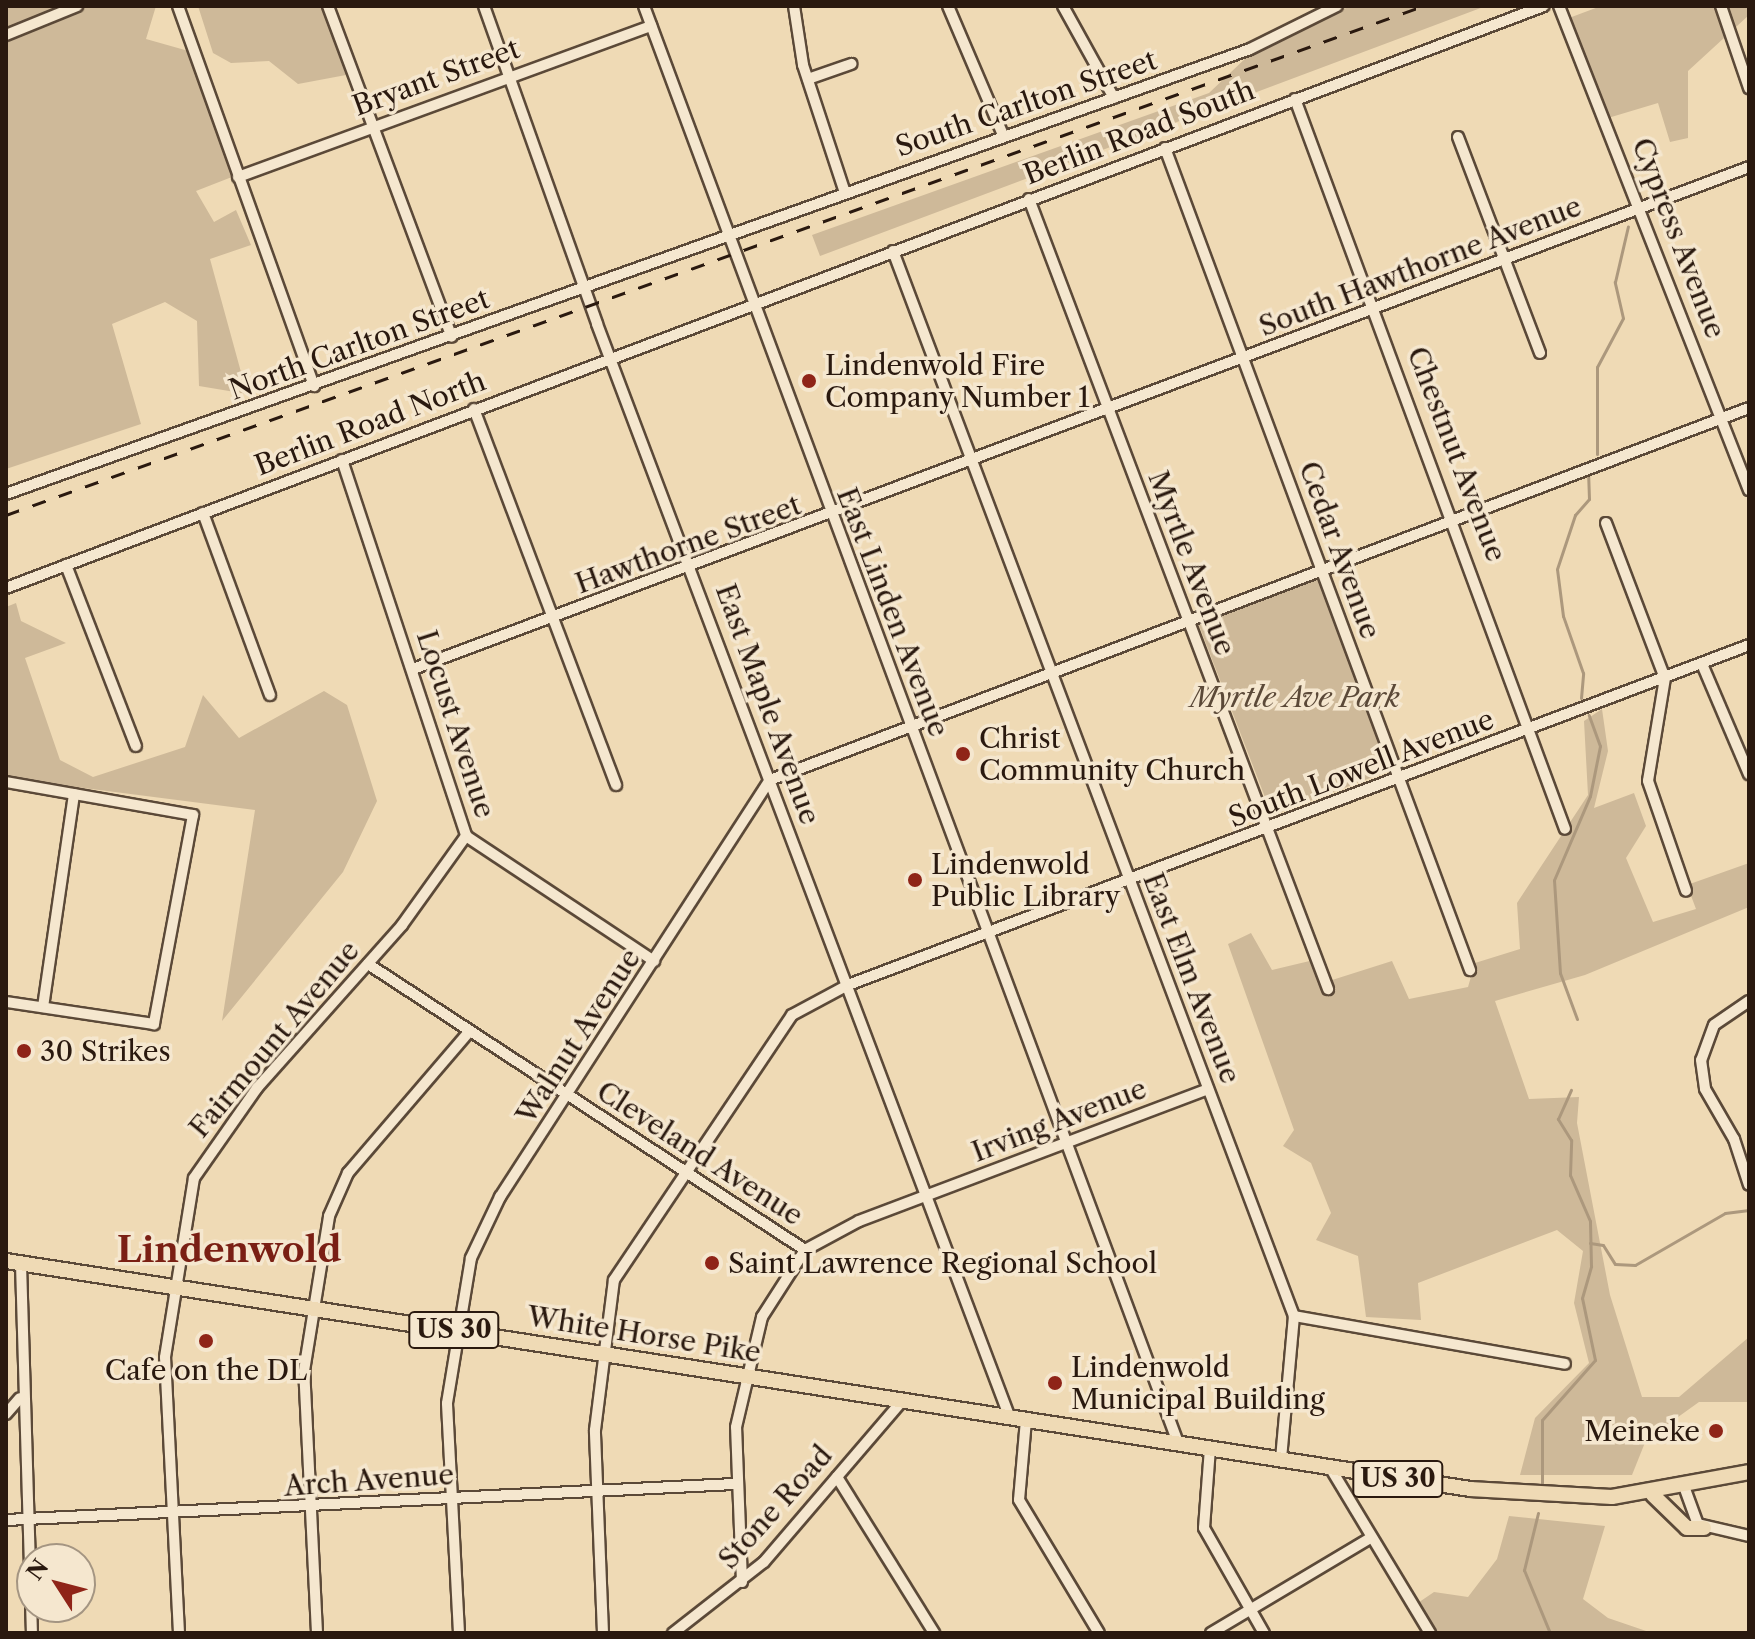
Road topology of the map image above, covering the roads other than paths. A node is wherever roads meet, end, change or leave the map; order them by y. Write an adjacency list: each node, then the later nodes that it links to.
1 (77, 6): 14 (street)
2 (178, 6): 26 (street)
3 (328, 6): 21 (street)
4 (484, 6): 16 (street, East Maple Avenue)
5 (644, 6): 13 (street, East Linden Avenue)
6 (794, 6): 17 (street)
7 (948, 6): 22 (street)
8 (1063, 6): 19 (street)
9 (1337, 6): 19 (street, South Carlton Street)
10 (1544, 6): 20 (street, Berlin Road South)
11 (1559, 6): 29 (street, Cypress Avenue)
12 (1721, 6): 18 (street)
13 (651, 26): 16 (street, Bryant Street); 30 (street, East Linden Avenue)
14 (6, 35)
15 (851, 64): 17 (street)
16 (510, 75): 21 (street, Bryant Street); 33 (street, East Maple Avenue)
17 (808, 79): 27 (street)
18 (1749, 88)
19 (1114, 98): 22 (street, South Carlton Street)
20 (1295, 99): 24 (street, Berlin Road South); 35 (street, Chestnut Avenue)
21 (372, 125): 26 (street, Bryant Street); 36 (street)
22 (1003, 135): 27 (street, South Carlton Street)
23 (1458, 137): 32 (street)
24 (1165, 148): 28 (street, Berlin Road South); 39 (street, Cedar Avenue)
25 (1749, 167): 29 (street, South Hawthorne Avenue)
26 (238, 177): 40 (street)
27 (845, 193): 30 (street, South Carlton Street)
28 (1029, 199): 31 (street, Berlin Road South); 43 (street, Myrtle Avenue)
29 (1643, 209): 32 (street, South Hawthorne Avenue); 44 (street, Cypress Avenue)
30 (727, 236): 33 (street, North Carlton Street); 34 (street, East Linden Avenue)
31 (893, 251): 34 (street, Berlin Road South); 46 (street, East Elm Avenue)
32 (1507, 259): 35 (street, South Hawthorne Avenue); 37 (street)
33 (584, 288): 36 (street, North Carlton Street); 38 (street, East Maple Avenue)
34 (751, 304): 38 (street, Berlin Road North); 50 (street, East Linden Avenue)
35 (1377, 310): 39 (street, South Hawthorne Avenue); 51 (street, Chestnut Avenue)
36 (452, 337): 40 (street, North Carlton Street)
37 (1540, 353)
38 (610, 357): 42 (street, Berlin Road North); 54 (street, East Maple Avenue)
39 (1243, 358): 43 (street, South Hawthorne Avenue); 55 (street, Cedar Avenue)
40 (314, 386): 48 (street, North Carlton Street)
41 (1749, 408): 44 (street)
42 (474, 409): 45 (street, Berlin Road North); 57 (street)
43 (1108, 409): 46 (street, Hawthorne Street); 58 (street, Myrtle Avenue)
44 (1722, 419): 47 (street, Cypress Avenue); 51 (street)
45 (342, 460): 49 (street, Berlin Road North); 61 (street, Locust Avenue)
46 (973, 460): 50 (street, Hawthorne Street); 62 (street, East Elm Avenue)
47 (1749, 490)
48 (6, 494)
49 (203, 513): 53 (street, Berlin Road North); 64 (street)
50 (832, 516): 54 (street, Hawthorne Street); 65 (street, East Linden Avenue)
51 (1456, 519): 55 (street); 66 (street, Chestnut Avenue)
52 (1606, 523): 63 (street)
53 (66, 565): 56 (street, Berlin Road North); 67 (street)
54 (693, 568): 57 (street, Hawthorne Street); 70 (street, East Maple Avenue)
55 (1321, 569): 58 (street); 69 (street, Cedar Avenue)
56 (6, 588)
57 (554, 620): 61 (street, Hawthorne Street); 72 (street)
58 (1188, 620): 62 (street); 74 (street, Myrtle Avenue)
59 (1749, 645): 60 (street, South Lowell Avenue)
60 (1702, 664): 63 (street, South Lowell Avenue); 68 (street)
61 (413, 669): 76 (street, Locust Avenue)
62 (1050, 671): 65 (street); 77 (street, East Elm Avenue)
63 (1665, 678): 66 (street, South Lowell Avenue); 78 (street)
64 (270, 695)
65 (909, 723): 70 (street); 79 (street, East Linden Avenue)
66 (1533, 728): 69 (street, South Lowell Avenue); 75 (street, Chestnut Avenue)
67 (136, 746)
68 (1749, 774)
69 (1399, 779): 74 (street, South Lowell Avenue); 82 (street, Cedar Avenue)
70 (770, 780): 80 (street, Walnut Avenue); 83 (street, East Maple Avenue)
71 (6, 782): 73 (street)
72 (616, 785)
73 (74, 794): 87 (street); 87 (street)
74 (1267, 829): 77 (street, South Lowell Avenue); 84 (street, Myrtle Avenue)
75 (1565, 829)
76 (466, 836): 80 (street, Locust Avenue); 81 (street, Fairmount Avenue)
77 (1129, 880): 79 (street, South Lowell Avenue); 89 (street, East Elm Avenue)
78 (1686, 891)
79 (988, 932): 83 (street, South Lowell Avenue); 91 (street, East Linden Avenue)
80 (654, 961): 90 (street, Walnut Avenue)
81 (368, 964): 88 (street, Cleveland Avenue); 97 (street, Fairmount Avenue)
82 (1470, 970)
83 (848, 985): 92 (street, South Lowell Avenue); 94 (street, East Maple Avenue)
84 (1328, 989)
85 (1749, 1001): 93 (street)
86 (6, 1002): 87 (street)
87 (43, 1007)
88 (469, 1032): 90 (street, Cleveland Avenue); 98 (street)
89 (1208, 1089): 91 (street, Irving Avenue); 99 (street, East Elm Avenue)
90 (568, 1095): 92 (street, Cleveland Avenue); 100 (street, Walnut Avenue)
91 (1068, 1143): 94 (street, Irving Avenue); 108 (street, East Linden Avenue)
92 (685, 1172): 95 (street, Cleveland Avenue); 101 (street)
93 (1749, 1185)
94 (928, 1196): 95 (street, Irving Avenue); 107 (street, East Maple Avenue)
95 (805, 1250): 103 (street)
96 (14, 1262): 97 (highway, White Horse Pike / US 30); 104 (street)
97 (174, 1286): 98 (highway, White Horse Pike / US 30); 120 (street, Fairmount Avenue)
98 (314, 1309): 100 (highway, White Horse Pike / US 30); 119 (street)
99 (1294, 1316): 102 (street); 110 (street, East Elm Avenue)
100 (457, 1330): 101 (highway, White Horse Pike / US 30); 118 (street, Walnut Avenue)
101 (604, 1354): 103 (highway, White Horse Pike / US 30); 116 (street)
102 (1565, 1364)
103 (746, 1376): 105 (highway, White Horse Pike / US 30); 114 (street)
104 (20, 1398): 106 (street); 121 (street)
105 (902, 1401): 107 (highway, White Horse Pike / US 30); 113 (street, Stone Road)
106 (6, 1414)
107 (1018, 1419): 108 (highway, White Horse Pike / US 30); 135 (street)
108 (1178, 1443): 109 (highway, US 30)
109 (1210, 1448): 110 (highway, US 30); 127 (street)
110 (1281, 1460): 111 (highway, US 30)
111 (1331, 1469): 117 (highway, US 30); 125 (street)
112 (1749, 1472): 115 (highway, US 30)
113 (837, 1477): 126 (street, Stone Road); 134 (street)
114 (735, 1484): 116 (street, Arch Avenue); 126 (street)
115 (1685, 1489): 117 (highway, US 30); 123 (street)
116 (596, 1493): 118 (street, Arch Avenue); 132 (street)
117 (1652, 1494): 123 (highway)
118 (452, 1499): 119 (street, Arch Avenue); 131 (street, Walnut Avenue)
119 (311, 1507): 120 (street, Arch Avenue); 130 (street)
120 (169, 1515): 121 (street, Arch Avenue); 129 (street, Fairmount Avenue)
121 (26, 1518): 122 (street, Arch Avenue); 128 (street)
122 (6, 1520)
123 (1704, 1528): 124 (street)
124 (1749, 1536)
125 (1372, 1537): 127 (street); 138 (street)
126 (742, 1582): 133 (street, Stone Road)
127 (1250, 1610): 136 (street); 137 (street)
128 (32, 1633)
129 (179, 1633)
130 (317, 1633)
131 (459, 1633)
132 (603, 1633)
133 (673, 1633)
134 (934, 1633)
135 (1099, 1633)
136 (1211, 1633)
137 (1264, 1633)
138 (1430, 1633)

